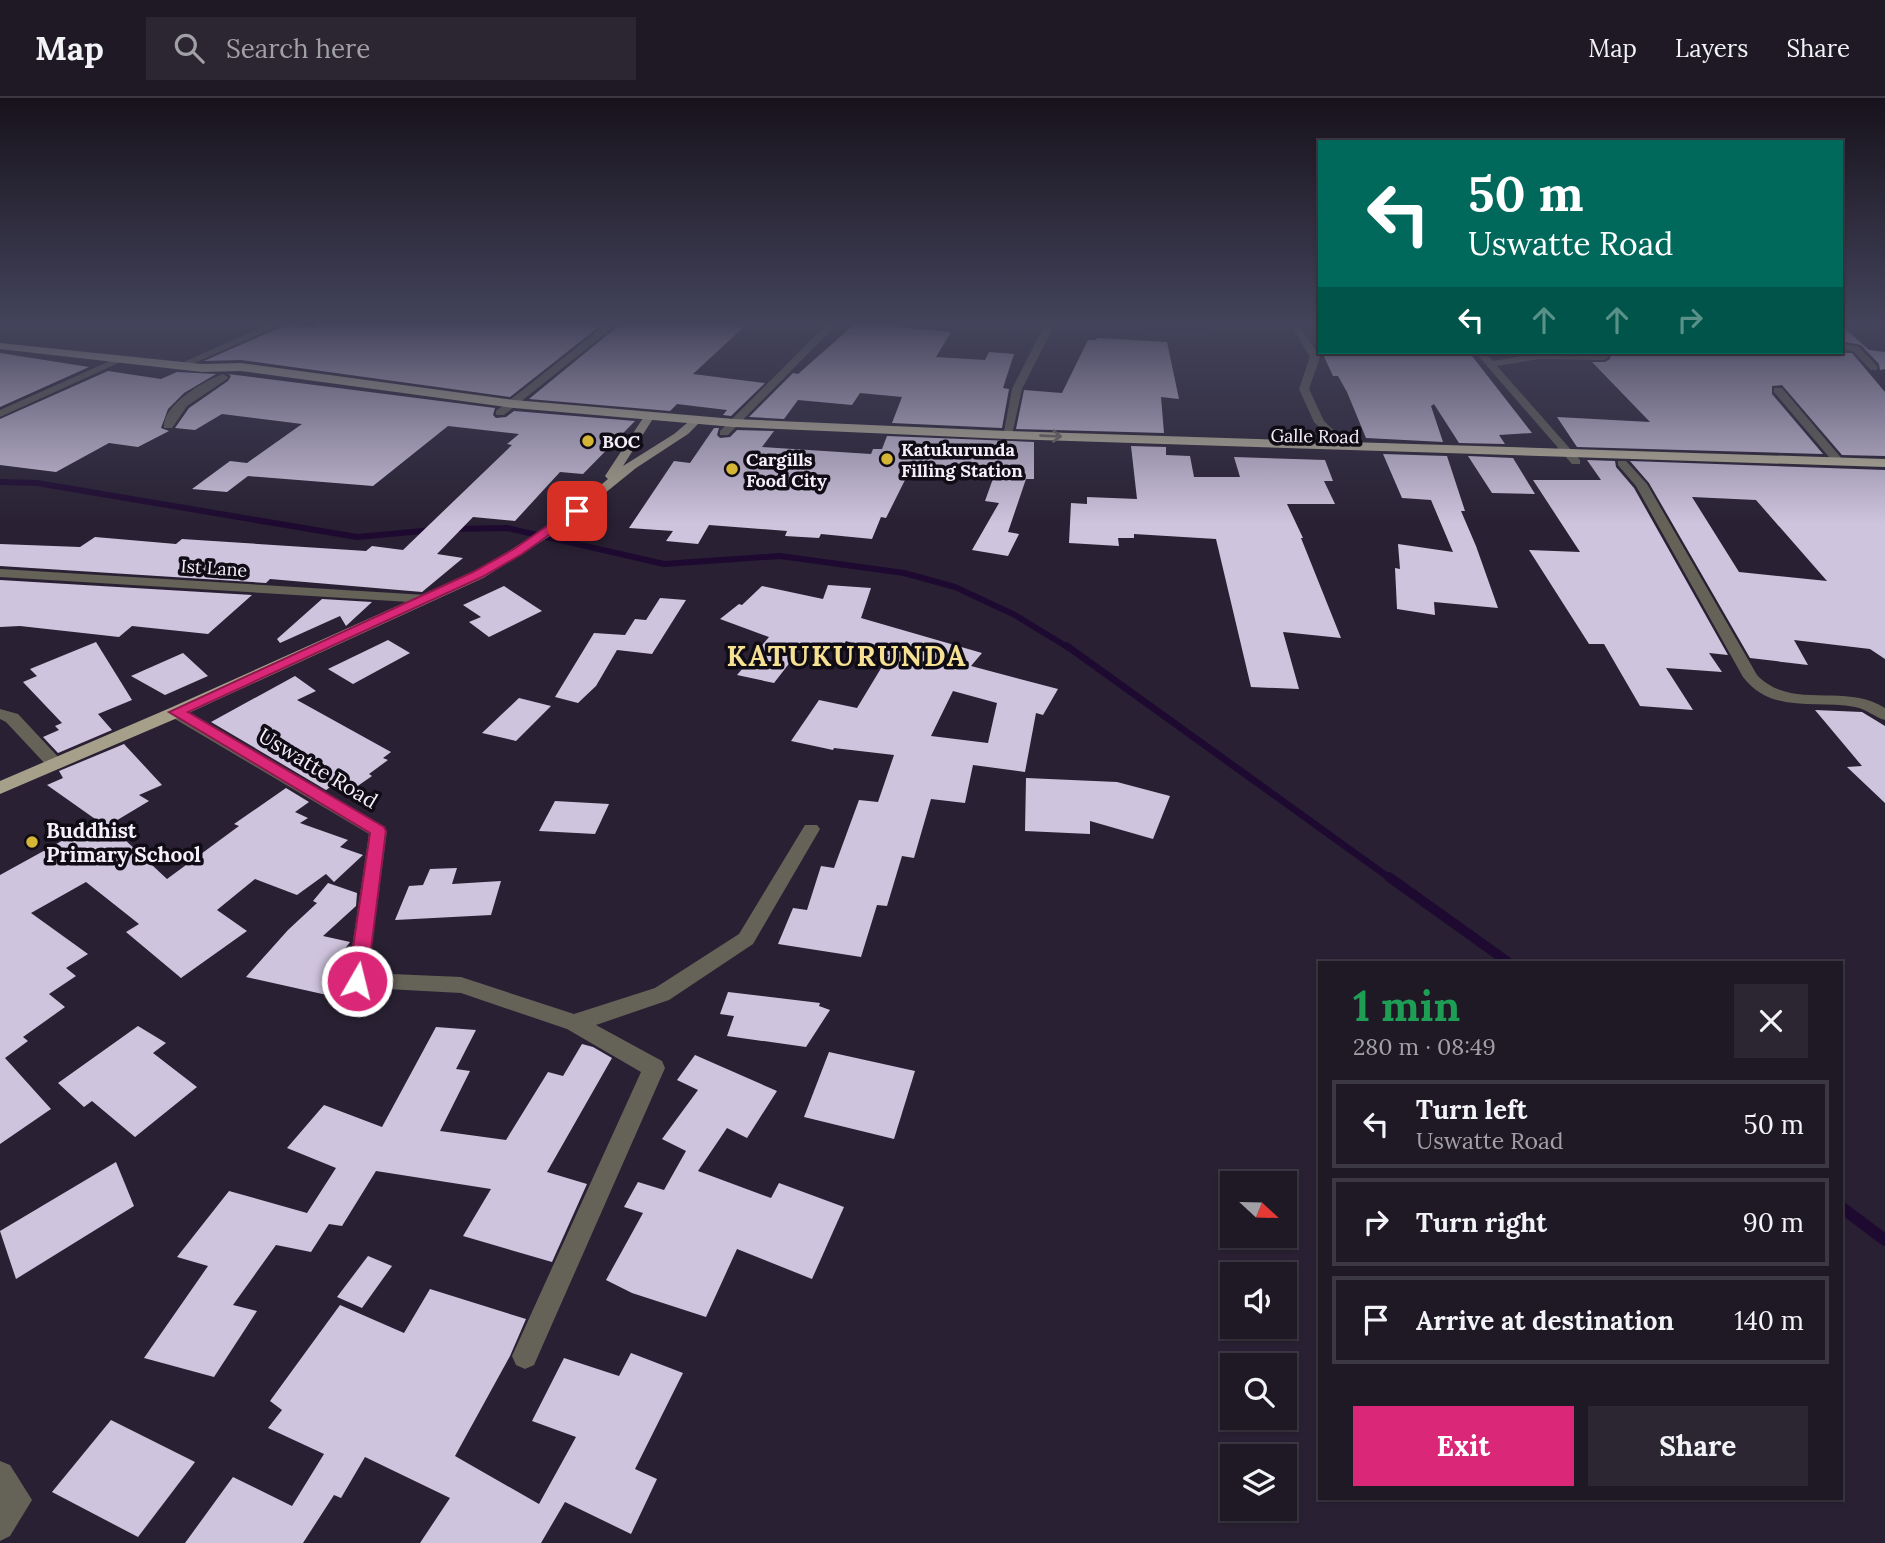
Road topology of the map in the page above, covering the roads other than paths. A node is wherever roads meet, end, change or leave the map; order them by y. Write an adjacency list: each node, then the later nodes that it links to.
1 (55, 389): 13 (street)
2 (205, 389): 15 (street)
3 (319, 389): 12 (highway, Galle Road)
4 (407, 389): 11 (highway, Galle Road)
5 (532, 389): 11 (street)
6 (767, 389): 17 (street)
7 (1017, 389): 18 (street)
8 (1304, 389): 20 (street)
9 (1513, 389): 21 (street)
10 (1778, 390): 22 (street)
11 (514, 404): 12 (street); 14 (highway, Galle Road)
12 (500, 413): 14 (highway, Galle Road)
13 (0, 414)
14 (646, 422): 16 (highway, Galle Road); 26 (main road)
15 (168, 426)
16 (692, 426): 17 (highway, Galle Road); 26 (main road)
17 (729, 428): 19 (highway, Galle Road)
18 (1007, 435): 19 (highway, Galle Road); 20 (highway, Galle Road, one-way to 20)
19 (890, 436): 21 (highway, Galle Road)
20 (1343, 445): 21 (highway, Galle Road)
21 (1572, 456): 22 (highway, Galle Road); 23 (highway, Galle Road)
22 (1839, 461): 24 (highway, Galle Road)
23 (1622, 463): 25 (highway, Galle Road); 31 (street)
24 (1885, 463)
25 (1885, 474)
26 (608, 483): 28 (main road)
27 (0, 573): 28 (street, Ist Lane)
28 (426, 599): 29 (main road)
29 (176, 712): 32 (main road); 35 (street, Uswatte Road)
30 (0, 714): 32 (street)
31 (1885, 715)
32 (55, 764): 33 (main road)
33 (0, 788)
34 (811, 829): 35 (street)
35 (574, 1023): 36 (street)
36 (525, 1356)
37 (0, 1475): 38 (street)
38 (0, 1526)

